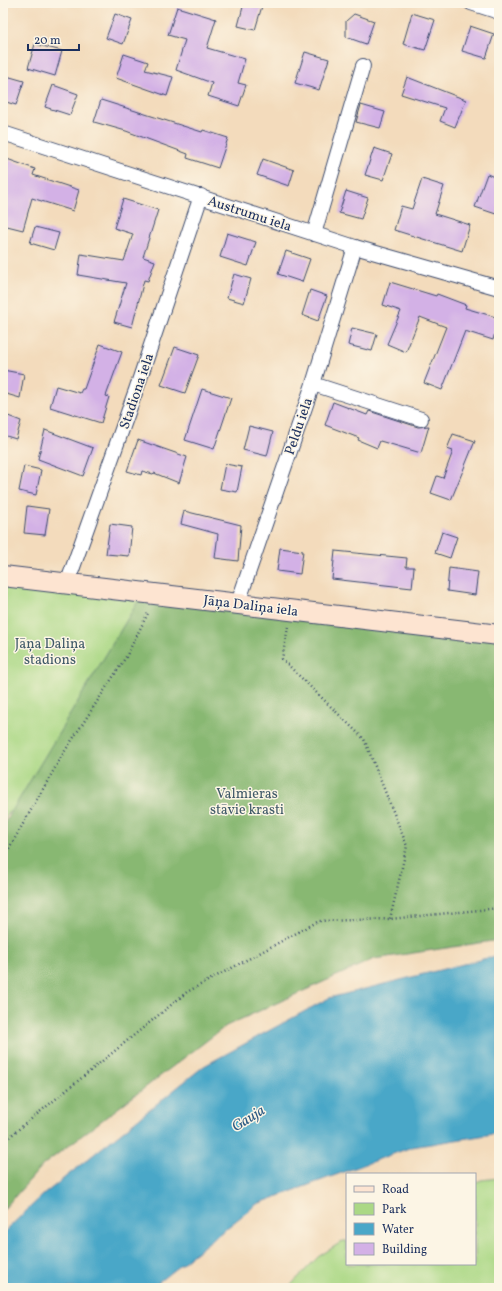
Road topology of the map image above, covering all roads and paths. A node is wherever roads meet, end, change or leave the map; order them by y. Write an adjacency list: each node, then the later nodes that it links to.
1 (471, 3): 2 (street)
2 (499, 12)
3 (363, 66): 6 (street)
4 (3, 133): 5 (street, Austrumu iela)
5 (201, 196): 6 (street, Austrumu iela); 12 (street, Stadiona iela)
6 (314, 234): 7 (street, Austrumu iela)
7 (355, 247): 8 (street, Austrumu iela); 9 (street, Peldu iela)
8 (499, 288)
9 (313, 384): 10 (street); 14 (street, Peldu iela)
10 (421, 419)
11 (3, 576): 12 (street, Jāņa Daliņa iela)
12 (67, 584): 13 (street, Jāņa Daliņa iela)
13 (158, 594): 14 (street, Jāņa Daliņa iela); 17 (path)
14 (238, 603): 15 (street, Jāņa Daliņa iela)
15 (291, 609): 16 (street, Jāņa Daliņa iela); 19 (path)
16 (499, 635)
17 (3, 859)
18 (499, 908): 19 (path)
19 (390, 919): 20 (path)
20 (5, 1138): 21 (path)
21 (3, 1142)

